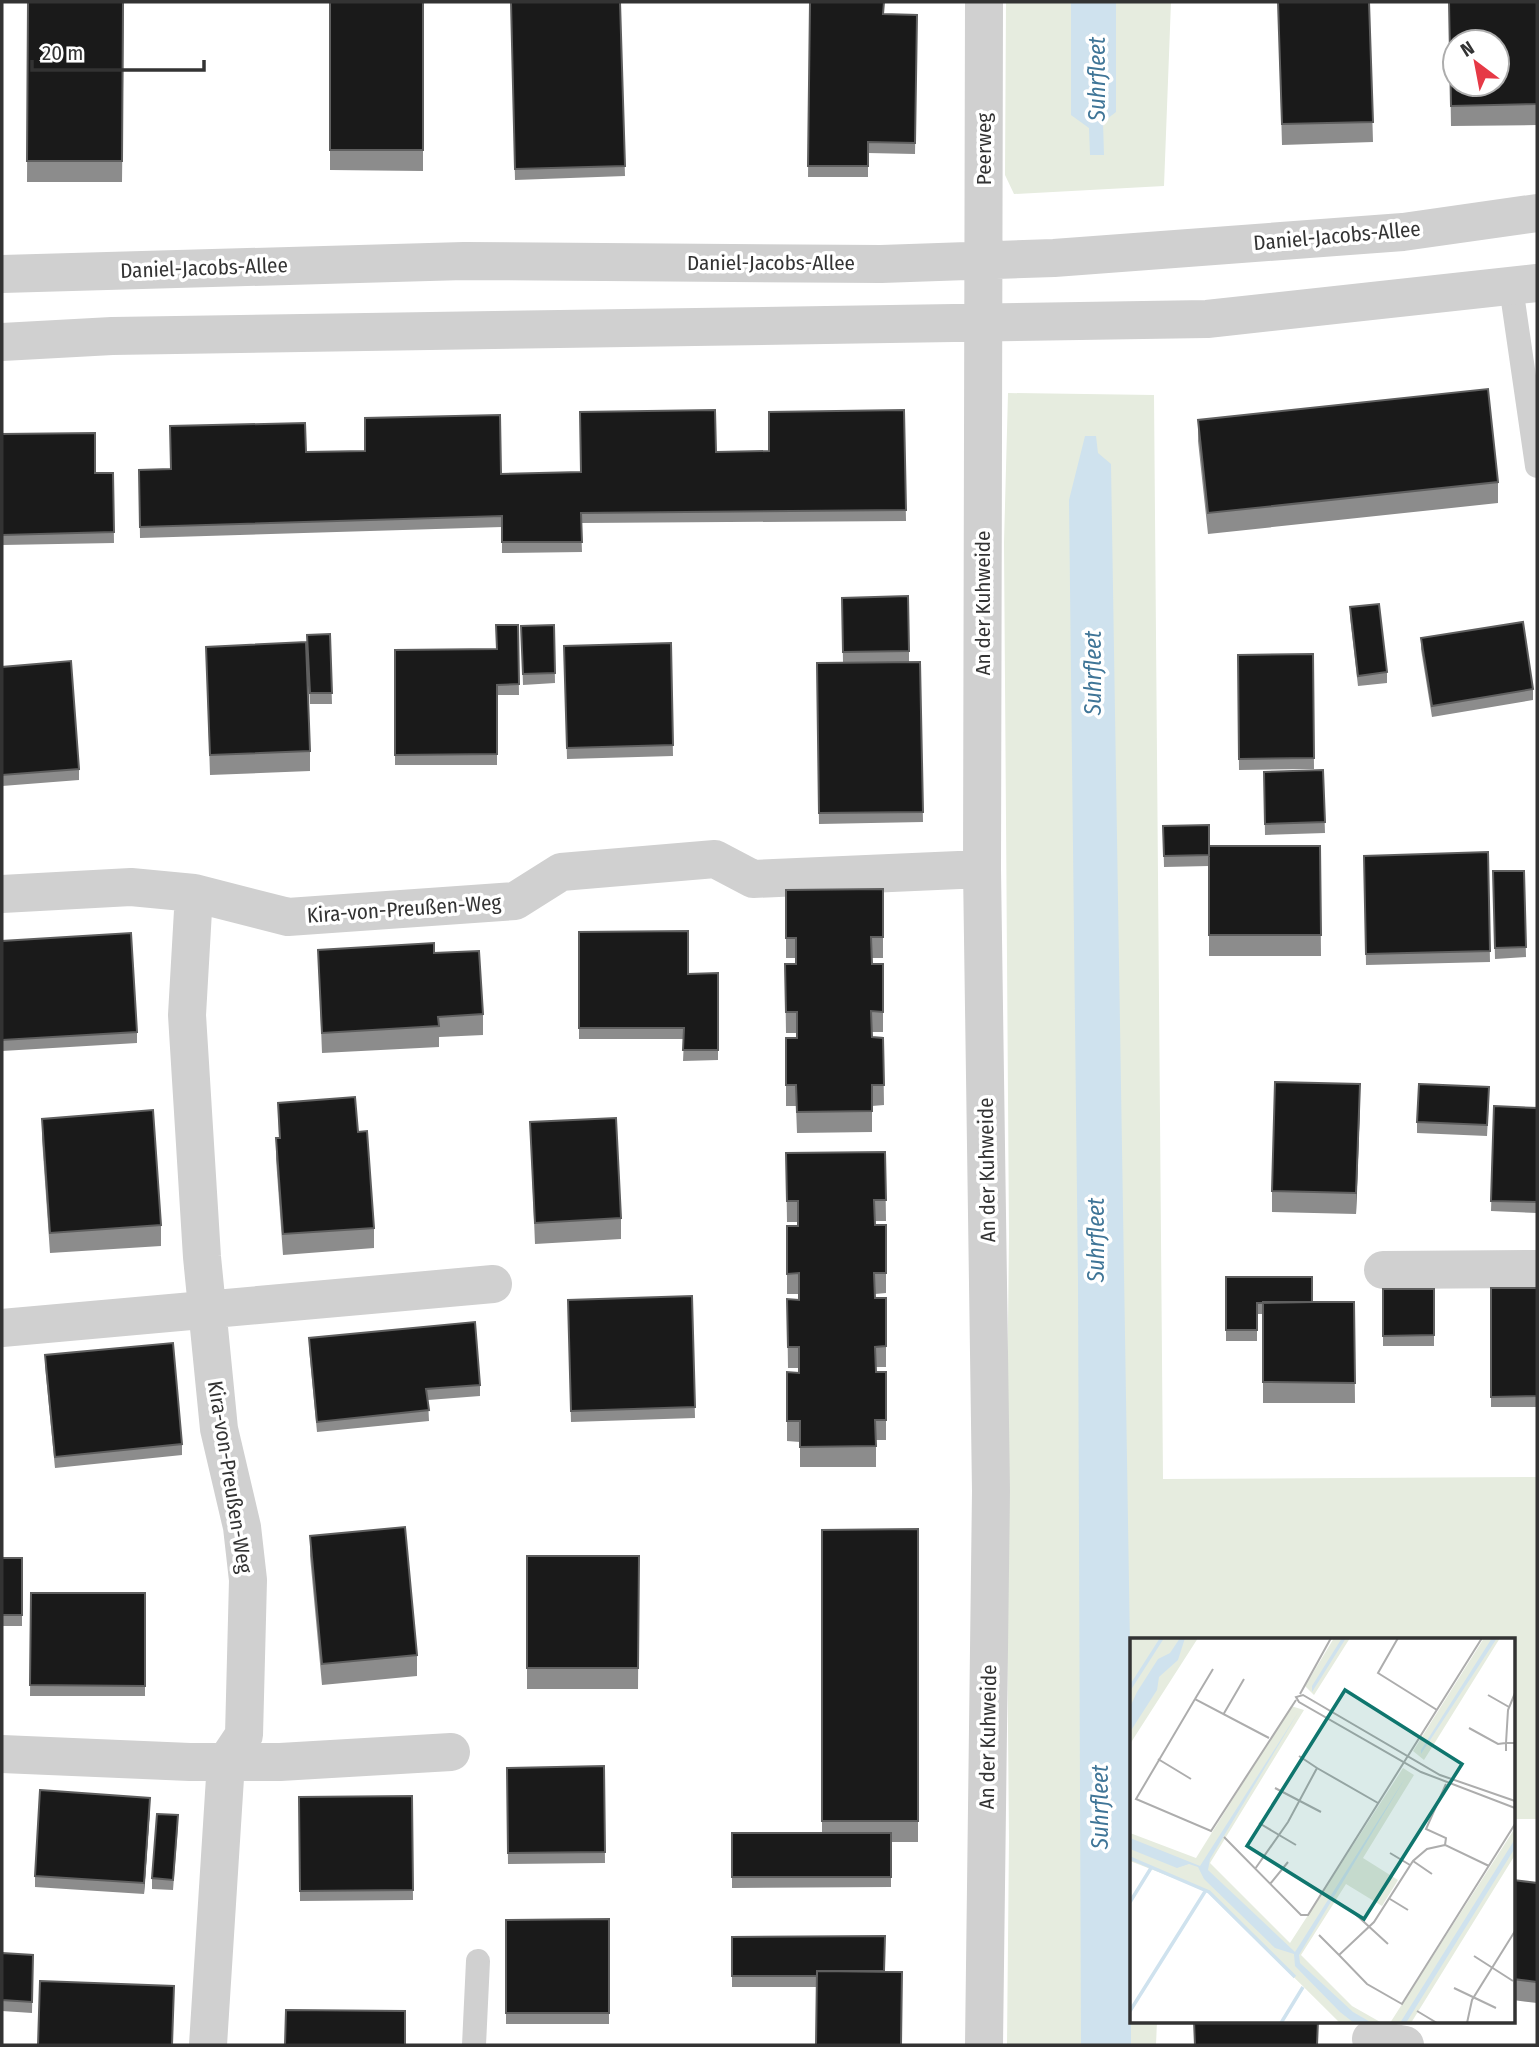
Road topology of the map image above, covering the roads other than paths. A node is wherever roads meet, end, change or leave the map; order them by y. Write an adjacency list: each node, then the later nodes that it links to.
1 (984, 2): 5 (street, Peerweg)
2 (1537, 213): 5 (street, Daniel-Jacobs-Allee)
3 (2, 274): 5 (street, Daniel-Jacobs-Allee)
4 (1524, 285): 5 (street, Daniel-Jacobs-Allee); 7 (lane)
5 (984, 294): 6 (street, Daniel-Jacobs-Allee); 8 (street, An der Kuhweide)
6 (2, 342)
7 (1537, 466)
8 (982, 869): 9 (street, Kira-von-Preußen-Weg); 22 (street, An der Kuhweide)
9 (194, 892): 10 (street, Kira-von-Preußen-Weg); 14 (street, Kira-von-Preußen-Weg)
10 (2, 894)
11 (1537, 1269): 12 (street)
12 (1383, 1270)
13 (493, 1284): 14 (street)
14 (207, 1312): 15 (street); 18 (street, Kira-von-Preußen-Weg)
15 (2, 1328)
16 (451, 1752): 18 (street)
17 (2, 1754): 18 (street)
18 (226, 1762): 20 (street, Kira-von-Preußen-Weg)
19 (478, 1961): 21 (lane)
20 (208, 2045)
21 (474, 2045)
22 (984, 2045)

